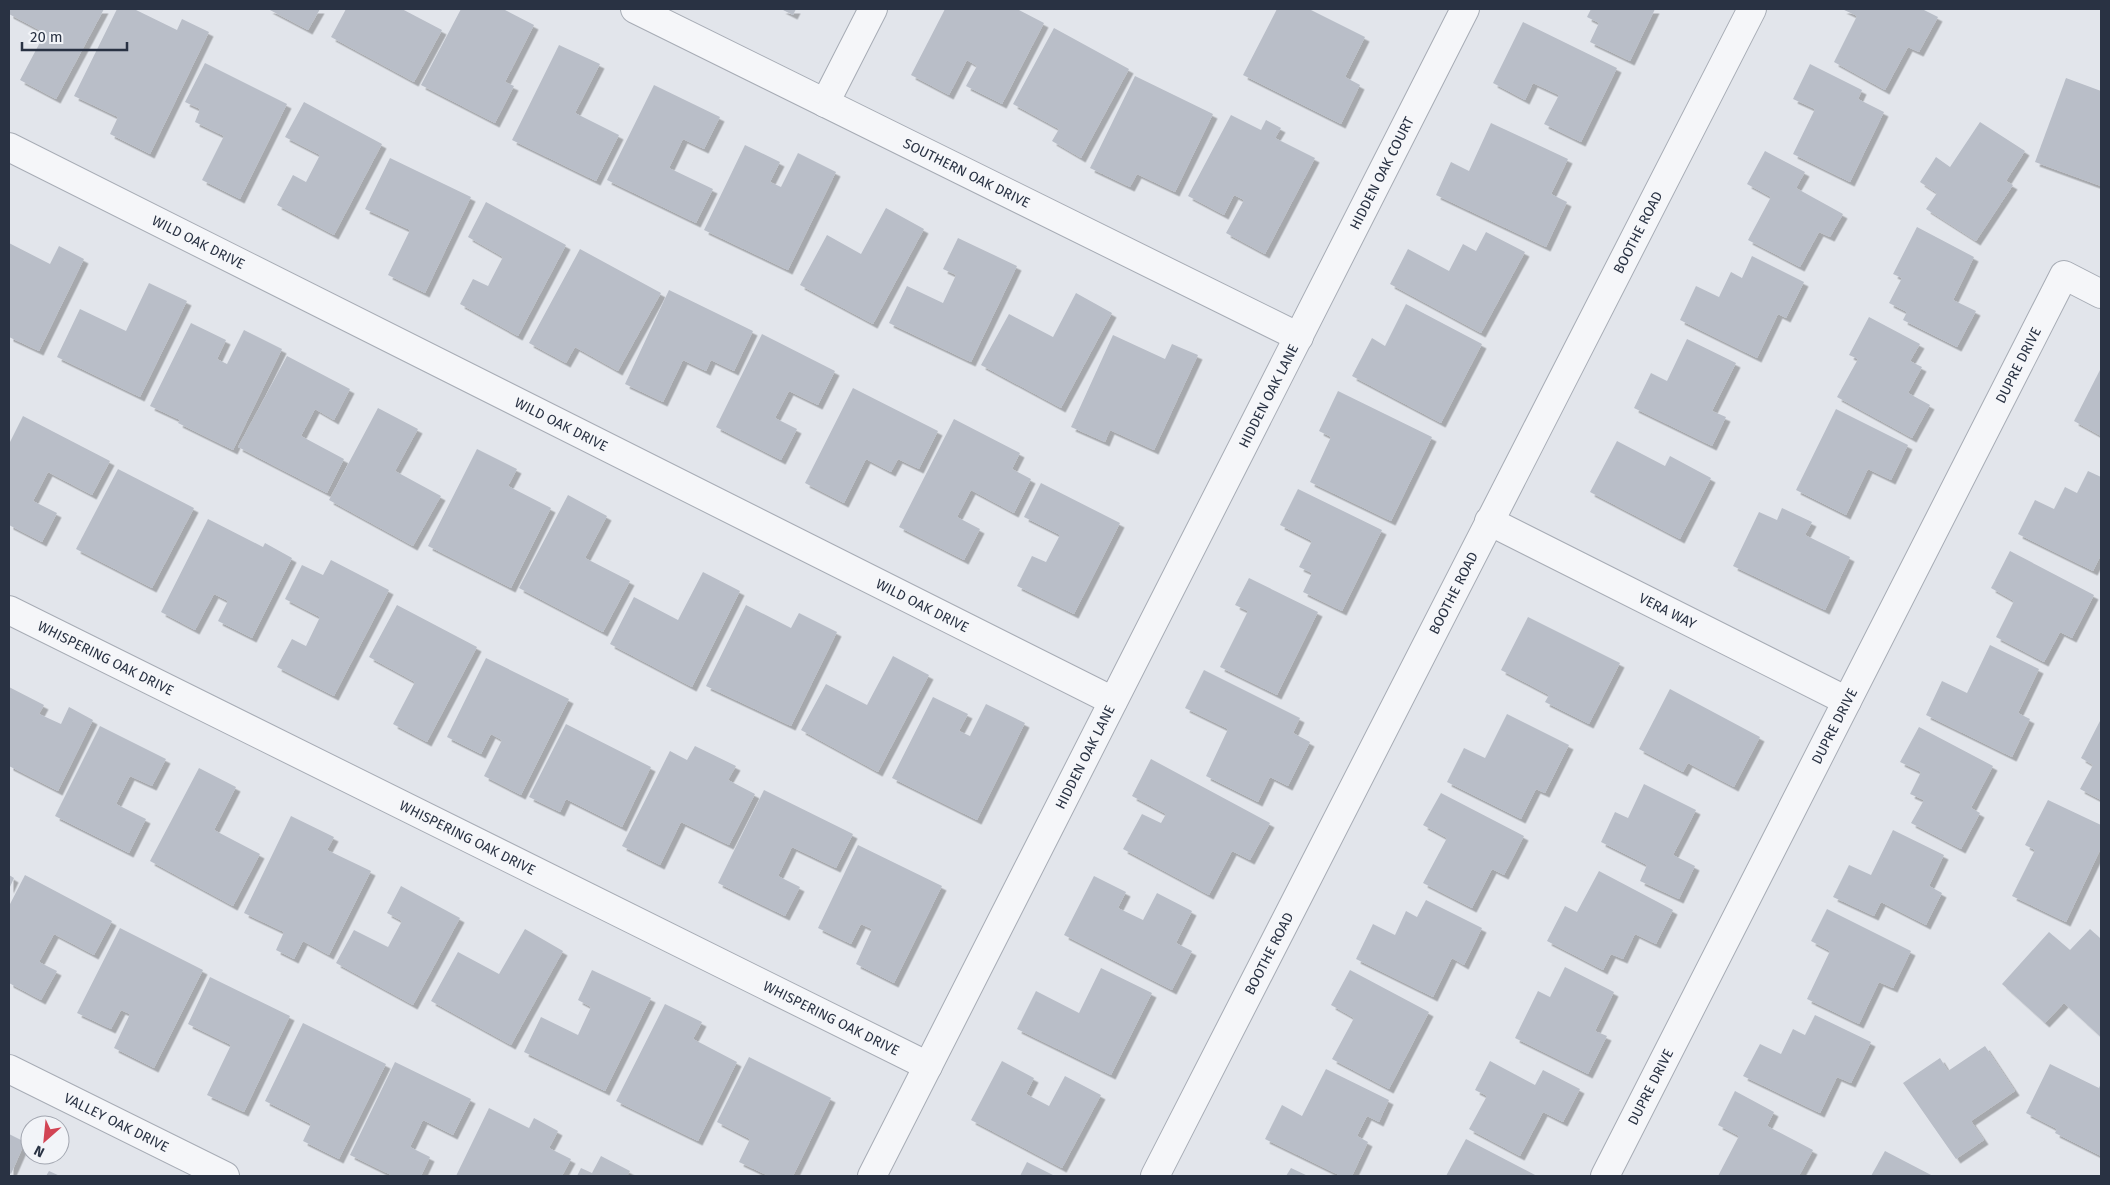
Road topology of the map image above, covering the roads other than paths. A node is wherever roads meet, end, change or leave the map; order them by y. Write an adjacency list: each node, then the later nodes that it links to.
1 (635, 9): 5 (street, SOUTHERN OAK DRIVE)
2 (873, 9): 5 (street)
3 (1465, 9): 8 (street, HIDDEN OAK COURT)
4 (1752, 9): 9 (street, BOOTHE ROAD)
5 (825, 103): 8 (street, SOUTHERN OAK DRIVE)
6 (9, 147): 11 (street, WILD OAK DRIVE)
7 (2101, 294): 12 (street, DUPRE DRIVE)
8 (1299, 337): 11 (street, HIDDEN OAK LANE)
9 (1489, 522): 12 (street, VERA WAY); 17 (street, BOOTHE ROAD)
10 (9, 610): 13 (street, WHISPERING OAK DRIVE)
11 (1114, 701): 13 (street, HIDDEN OAK LANE)
12 (1847, 701): 18 (street, DUPRE DRIVE)
13 (928, 1066): 16 (street, HIDDEN OAK LANE)
14 (9, 1069): 15 (street, VALLEY OAK DRIVE)
15 (226, 1176)
16 (872, 1176)
17 (1155, 1176)
18 (1605, 1176)

